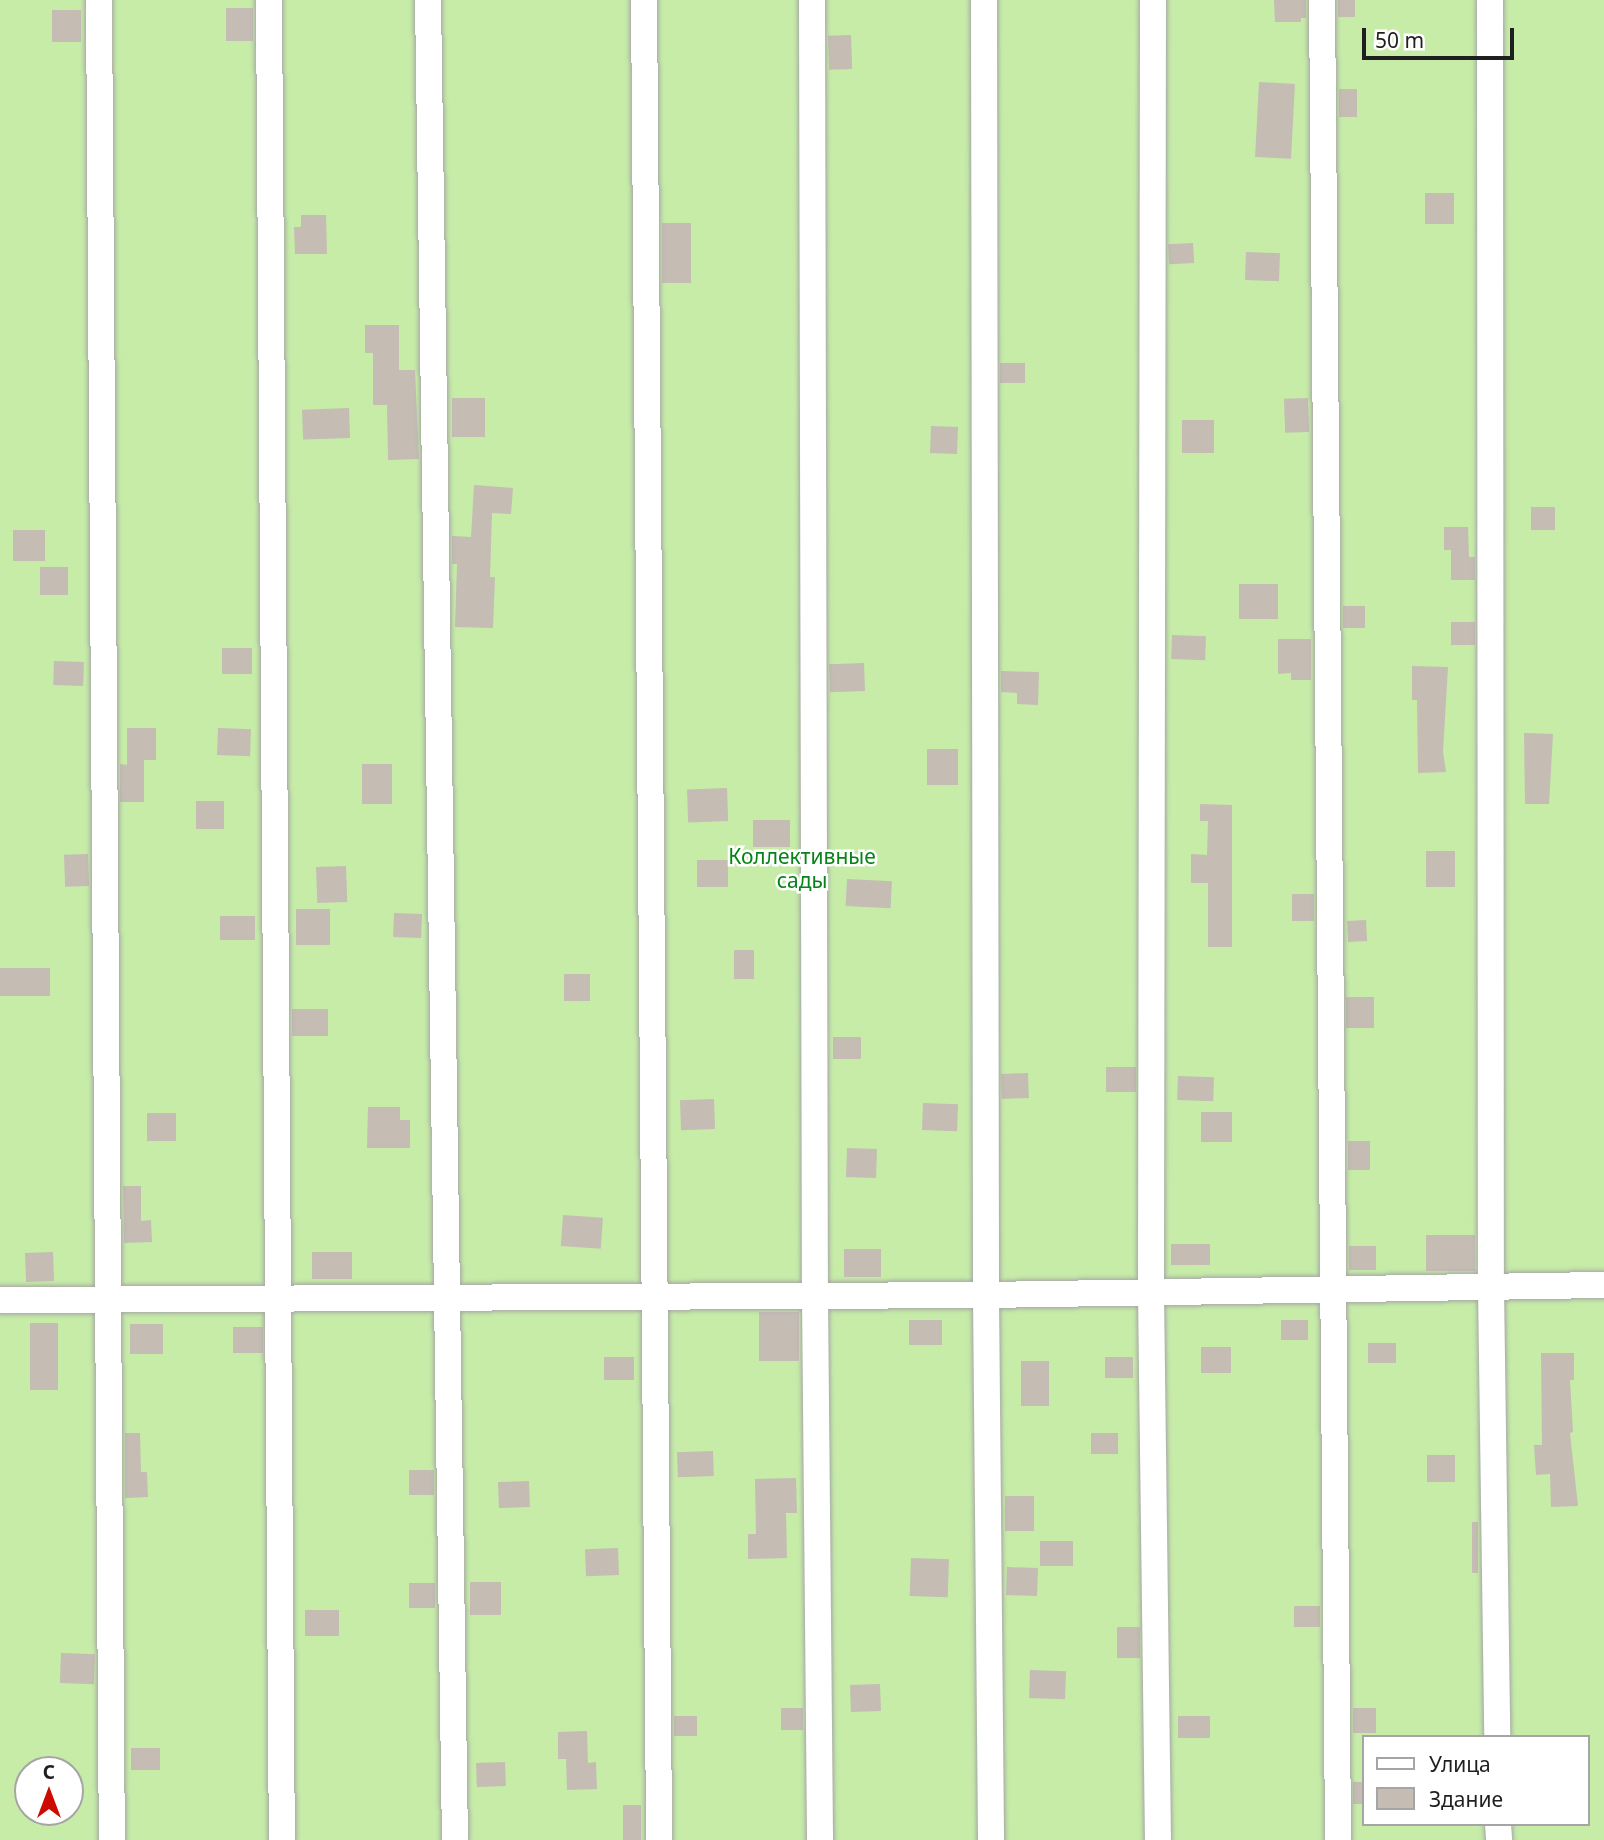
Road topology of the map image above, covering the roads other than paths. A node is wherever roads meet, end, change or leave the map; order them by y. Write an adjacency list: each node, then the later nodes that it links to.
1 (99, 0): 19 (street)
2 (269, 0): 17 (street)
3 (428, 0): 18 (street)
4 (644, 0): 14 (street)
5 (812, 0): 15 (street)
6 (984, 0): 16 (street)
7 (1153, 0): 13 (street)
8 (1322, 0): 12 (street)
9 (1490, 0): 11 (street)
10 (1604, 1285): 11 (street)
11 (1491, 1287): 12 (street); 21 (street)
12 (1331, 1291): 13 (street); 29 (street)
13 (1151, 1293): 16 (street); 28 (street)
14 (656, 1295): 15 (street); 18 (street); 25 (street)
15 (815, 1295): 16 (street); 26 (street)
16 (986, 1295): 27 (street)
17 (276, 1298): 18 (street); 19 (street); 23 (street)
18 (448, 1298): 24 (street)
19 (106, 1299): 20 (street); 22 (street)
20 (0, 1300)
21 (1497, 1735)
22 (112, 1840)
23 (282, 1840)
24 (455, 1840)
25 (659, 1840)
26 (820, 1840)
27 (991, 1840)
28 (1158, 1840)
29 (1338, 1840)

